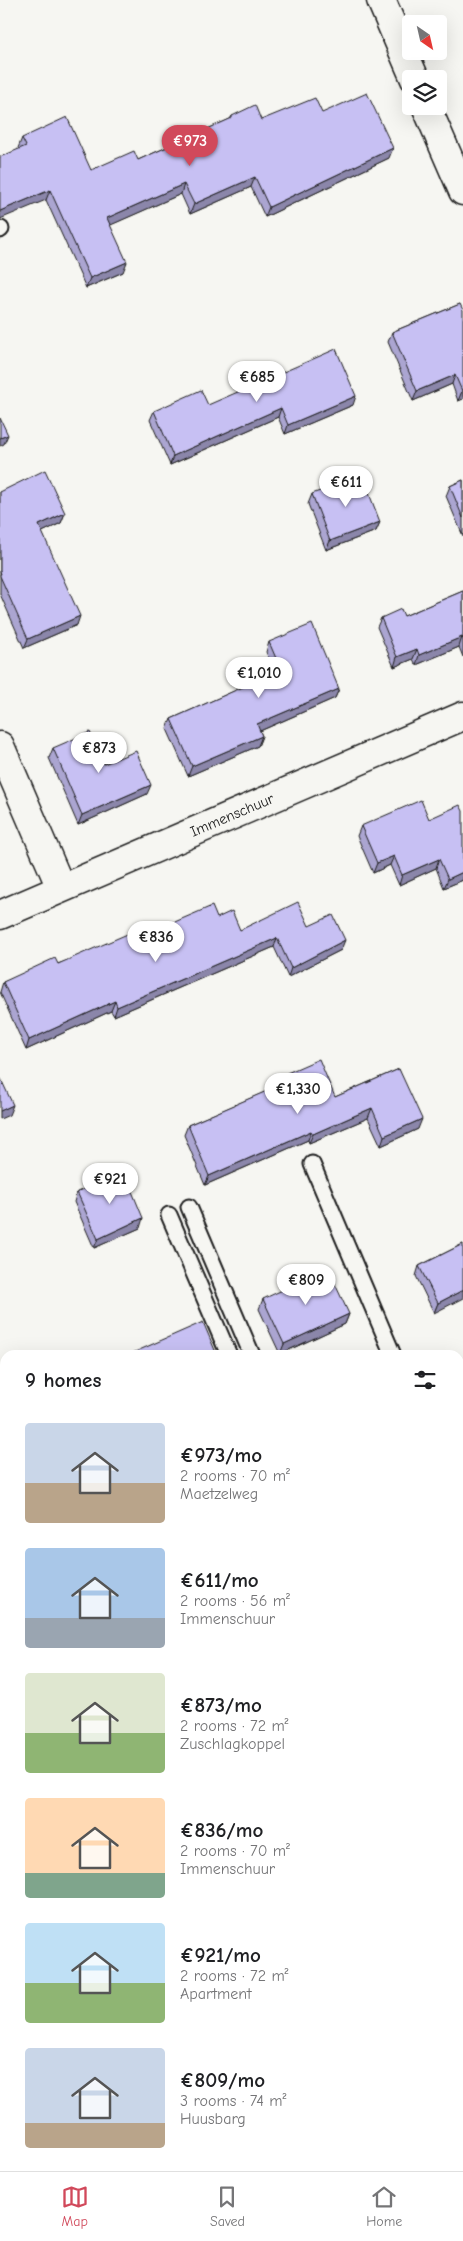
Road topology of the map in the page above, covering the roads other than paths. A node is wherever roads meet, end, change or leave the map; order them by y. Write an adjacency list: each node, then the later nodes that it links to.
1 (381, 0): 2 (street)
2 (410, 70)
3 (430, 115): 4 (street)
4 (463, 191)
5 (463, 716): 7 (street, Immenschuur)
6 (0, 746): 7 (street)
7 (61, 888): 8 (street, Immenschuur)
8 (0, 914)
9 (312, 1164): 14 (lane)
10 (189, 1207): 13 (lane)
11 (169, 1215): 12 (lane)
12 (227, 1350)
13 (250, 1350)
14 (391, 1350)

